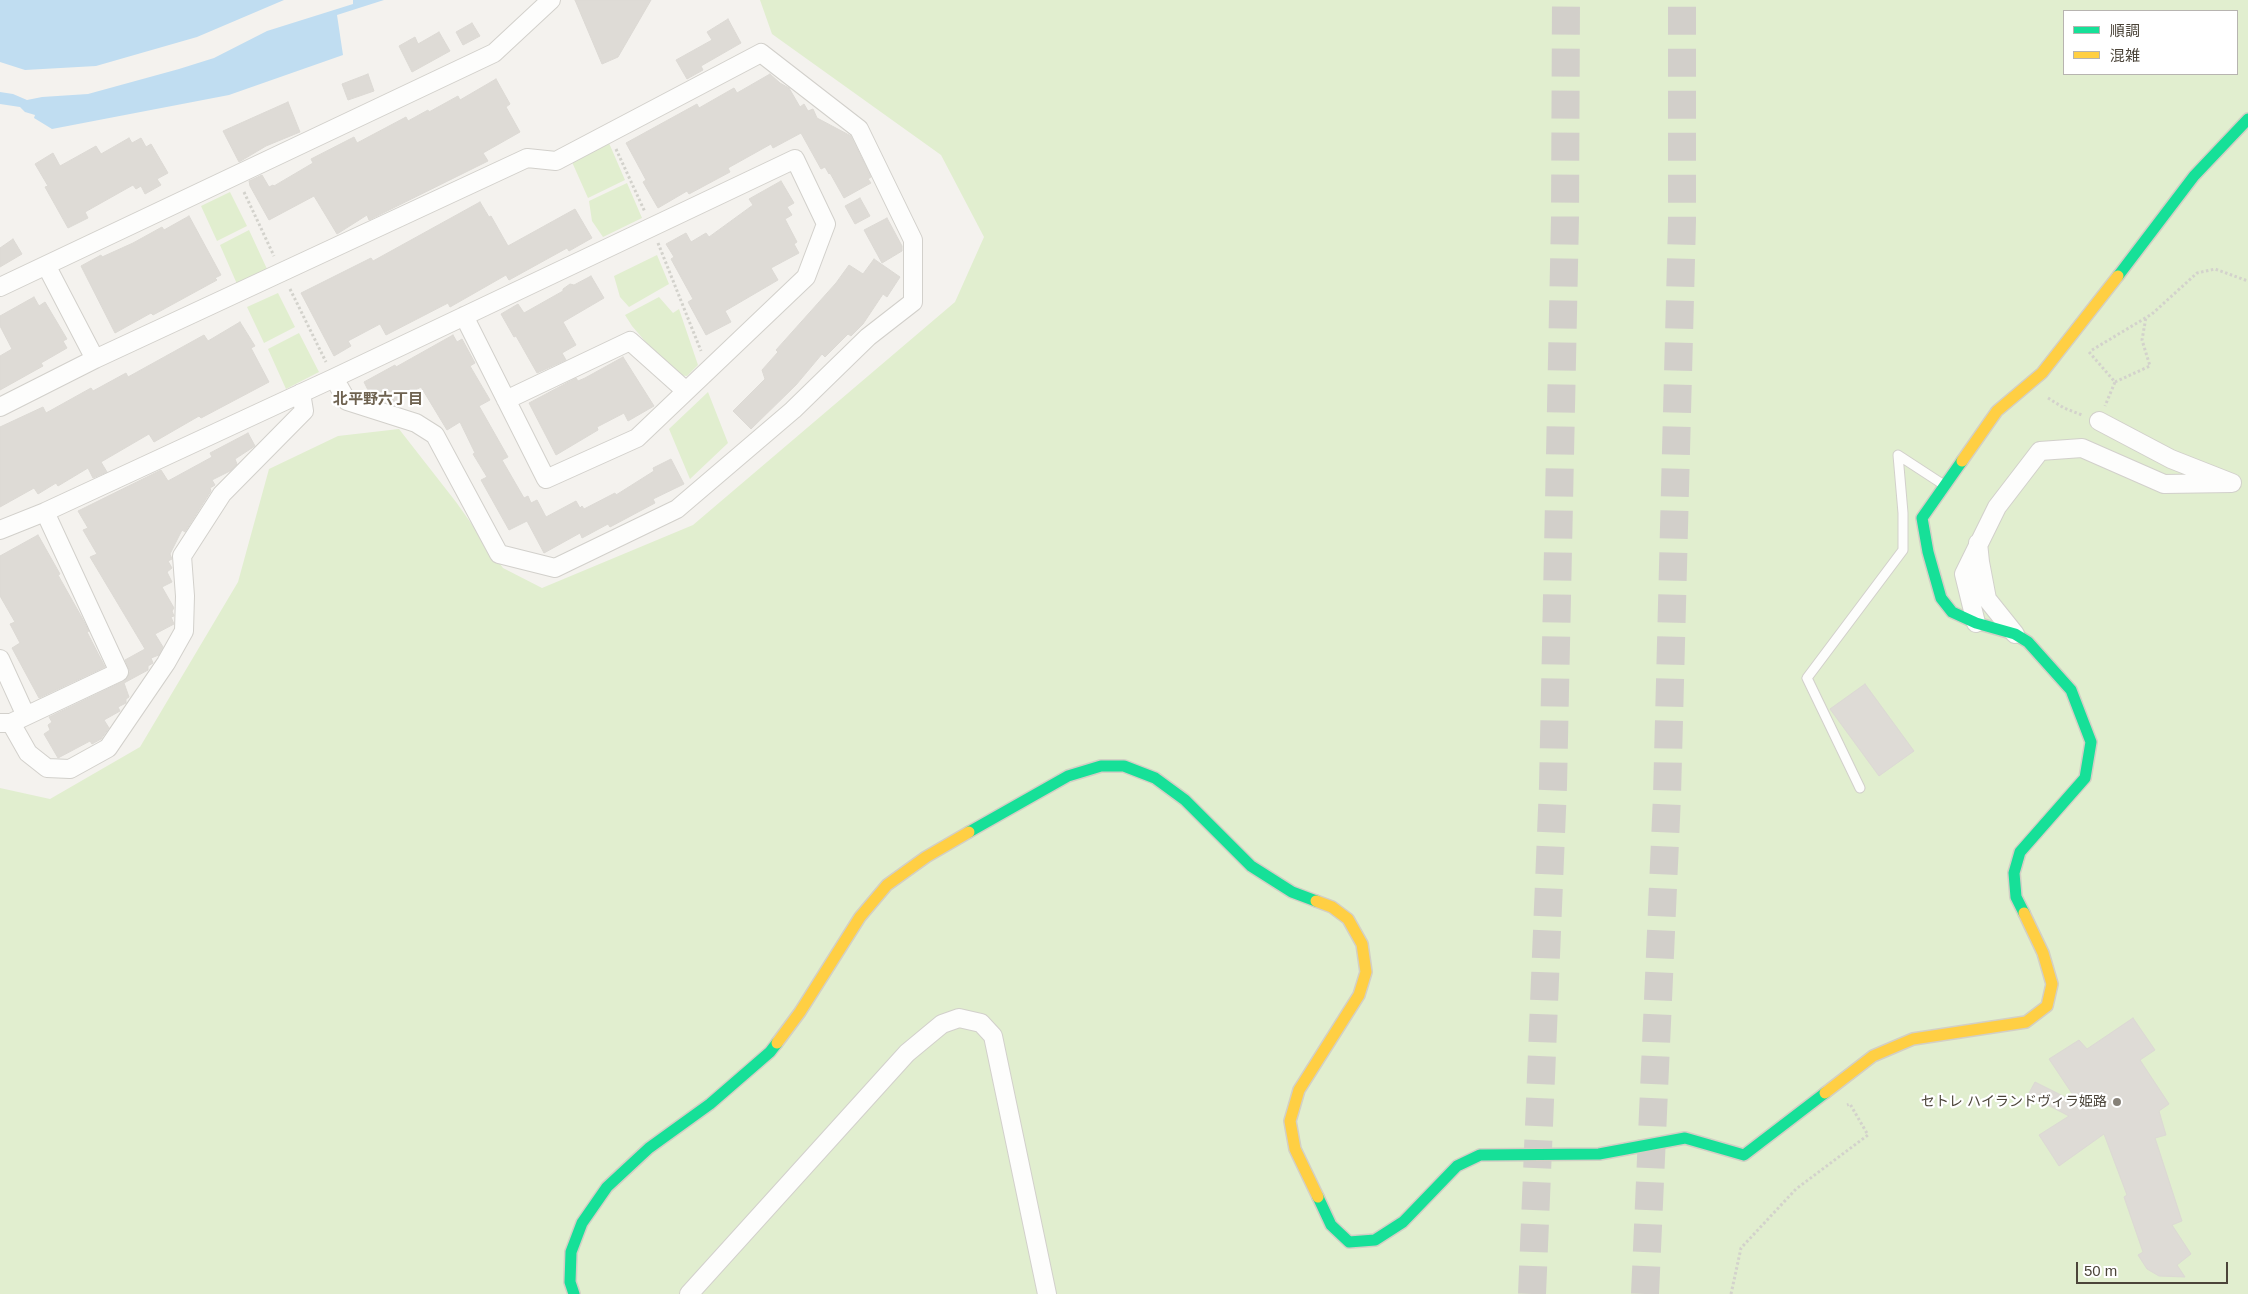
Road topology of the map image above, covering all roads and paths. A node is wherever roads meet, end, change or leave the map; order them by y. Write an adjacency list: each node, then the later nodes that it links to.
1 (551, 0): 6 (street)
2 (2248, 119): 17 (street)
3 (609, 132): 4 (path); 13 (street); 15 (street)
4 (637, 194)
5 (652, 228): 9 (street); 14 (path); 14 (street)
6 (47, 267): 8 (street); 13 (street)
7 (2248, 280): 10 (path)
8 (0, 287)
9 (464, 316): 15 (street); 20 (street)
10 (2146, 317): 11 (path); 16 (path)
11 (2089, 352): 12 (path); 16 (path)
12 (2080, 356)
13 (95, 359): 21 (street)
14 (708, 370): 18 (street)
15 (334, 378): 19 (street)
16 (2115, 382): 22 (path)
17 (2028, 384): 22 (path); 23 (street)
18 (686, 391): 20 (street); 20 (street)
19 (302, 393): 24 (street); 30 (street)
20 (506, 400)
21 (0, 407)
22 (2099, 421): 26 (street)
23 (1944, 486): 27 (street); 31 (lane)
24 (46, 512): 25 (street); 30 (street)
25 (0, 530)
26 (1978, 543): 27 (street); 28 (street)
27 (1976, 623): 28 (street)
28 (2015, 634): 33 (street)
29 (0, 659): 30 (street)
30 (12, 721)
31 (1860, 788)
32 (1842, 1107): 36 (path)
33 (574, 1294)
34 (689, 1294): 35 (street)
35 (1047, 1294)
36 (1731, 1294)

